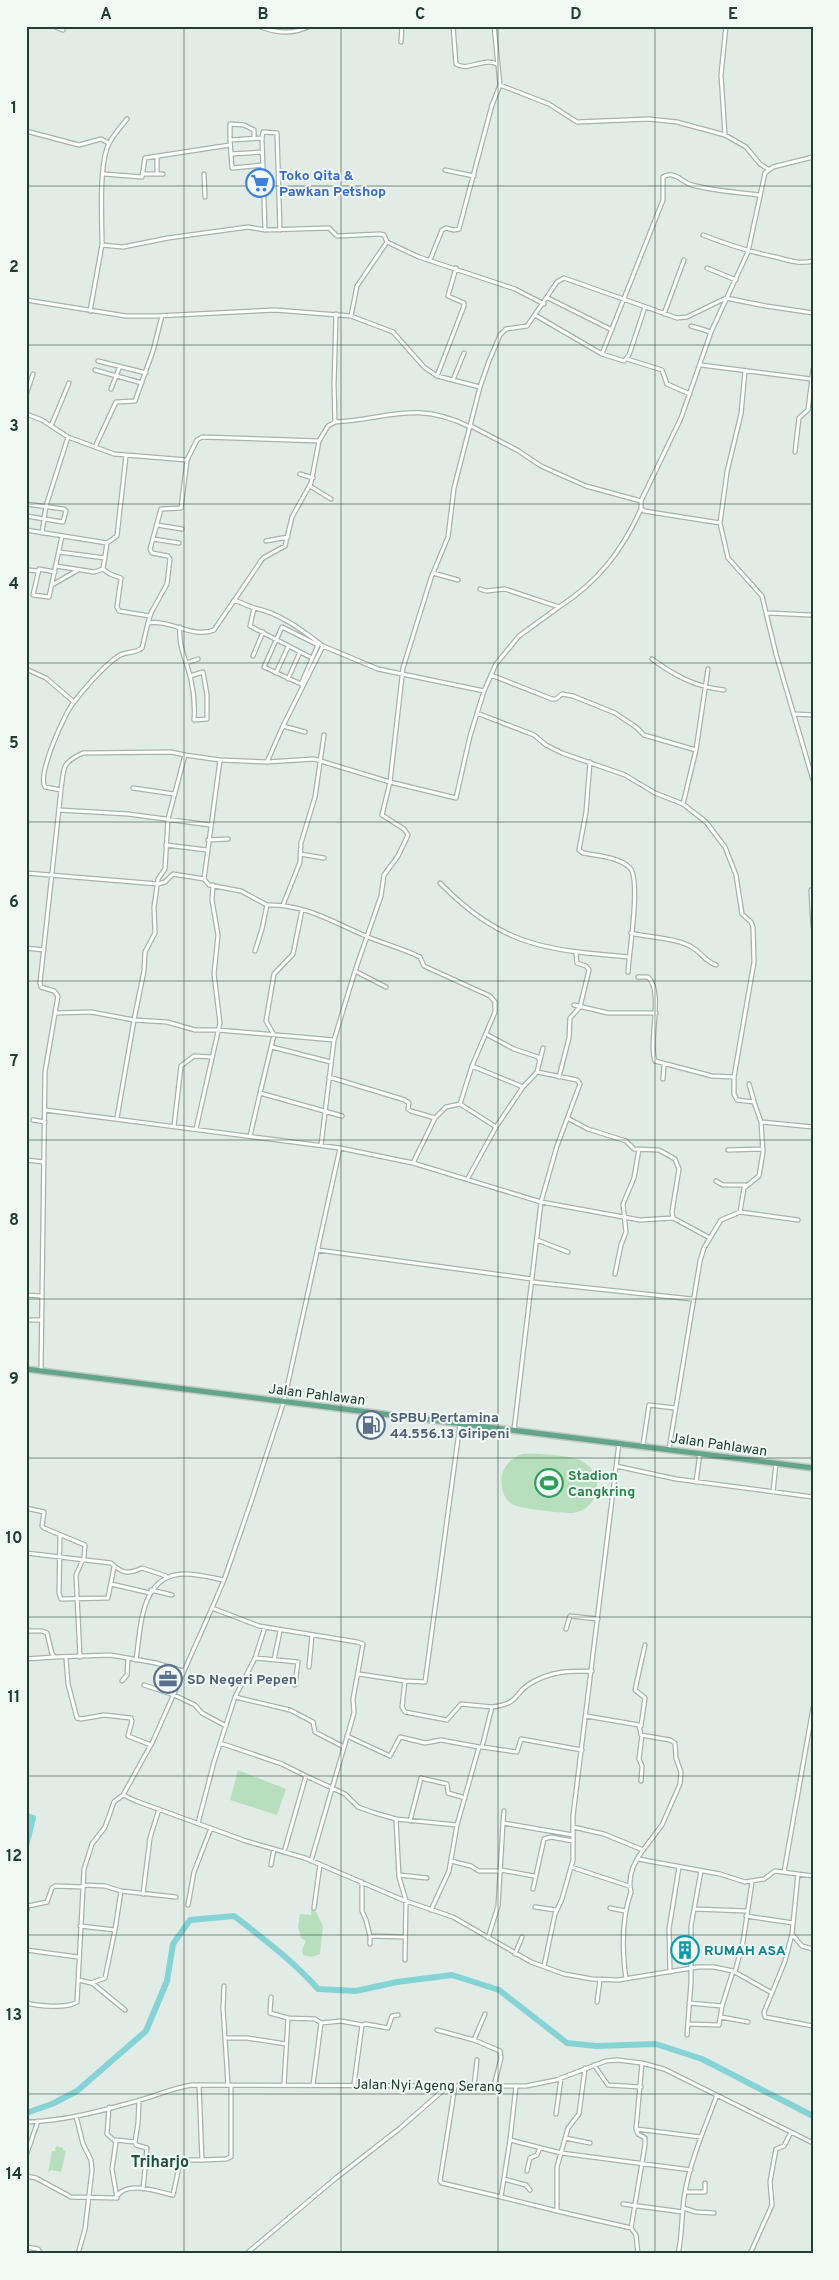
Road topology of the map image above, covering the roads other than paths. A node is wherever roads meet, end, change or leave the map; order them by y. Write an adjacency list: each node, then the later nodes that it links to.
1 (53, 26): 8 (street)
2 (258, 26): 3 (street)
3 (310, 26)
4 (402, 26): 9 (street)
5 (454, 26): 10 (street)
6 (494, 26): 10 (street)
7 (726, 26): 14 (street)
8 (63, 30)
9 (401, 42)
10 (497, 64): 11 (street)
11 (500, 85): 14 (street); 32 (street)
12 (127, 119): 18 (street)
13 (26, 132): 18 (street)
14 (725, 135): 25 (street)
15 (254, 138): 16 (street); 17 (street); 17 (street)
16 (262, 138): 20 (street); 36 (street)
17 (230, 140): 19 (street)
18 (109, 142): 27 (street)
19 (230, 145): 21 (street); 22 (street)
20 (262, 152): 21 (street); 24 (street)
21 (231, 154): 24 (street)
22 (157, 156): 28 (street); 29 (street)
23 (813, 157): 25 (street)
24 (263, 165): 35 (street)
25 (768, 169): 33 (street)
26 (445, 170): 32 (street)
27 (104, 174): 28 (street); 39 (street)
28 (144, 174): 29 (street)
29 (157, 174): 30 (street)
30 (163, 174)
31 (204, 174): 34 (street)
32 (474, 176): 41 (street)
33 (759, 196): 40 (street); 49 (street)
34 (205, 197)
35 (265, 230): 36 (street); 39 (street)
36 (280, 230): 38 (street)
37 (703, 235): 40 (street)
38 (387, 242): 41 (street); 59 (street)
39 (102, 245): 53 (street)
40 (748, 252): 43 (street); 46 (street)
41 (430, 260): 44 (street)
42 (684, 260): 56 (street)
43 (813, 261)
44 (456, 268): 51 (street); 75 (street)
45 (707, 268): 46 (street)
46 (736, 280): 48 (street)
47 (548, 298): 49 (street); 51 (street); 61 (street)
48 (726, 298): 54 (street); 56 (street); 62 (street)
49 (624, 299): 52 (street); 61 (street)
50 (26, 300): 53 (street)
51 (544, 304): 57 (street)
52 (644, 307): 56 (street); 66 (street)
53 (90, 311): 58 (street)
54 (813, 313)
55 (336, 314): 58 (street); 59 (street); 85 (street)
56 (664, 314)
57 (535, 315): 64 (street); 80 (street)
58 (162, 316): 72 (street)
59 (351, 316): 75 (street)
60 (691, 326): 62 (street)
61 (612, 330): 64 (street)
62 (711, 332): 67 (street)
63 (464, 353): 77 (street)
64 (602, 354): 66 (street)
65 (98, 360): 68 (street)
66 (627, 360): 82 (street)
67 (701, 365): 71 (street); 82 (street)
68 (120, 366): 72 (street); 74 (street)
69 (813, 369): 76 (street)
70 (95, 370): 74 (street)
71 (745, 371): 76 (street); 104 (street)
72 (146, 373): 79 (street)
73 (33, 374): 83 (street)
74 (116, 376): 79 (street); 81 (street)
75 (437, 376): 77 (street)
76 (812, 376): 91 (street)
77 (453, 380): 80 (street)
78 (69, 383): 86 (street)
79 (142, 383): 90 (street)
80 (480, 387): 87 (street)
81 (111, 389)
82 (690, 394): 98 (street)
83 (26, 395)
84 (26, 414): 86 (street)
85 (335, 422): 87 (street); 89 (street)
86 (51, 426): 88 (street)
87 (470, 426): 98 (street); 123 (street)
88 (68, 436): 90 (street); 100 (street)
89 (320, 441): 93 (street); 95 (street)
90 (95, 447): 92 (street)
91 (795, 452)
92 (126, 456): 93 (street); 113 (street)
93 (187, 460): 105 (street)
94 (300, 474): 95 (street)
95 (313, 478): 96 (street)
96 (310, 486): 97 (street); 110 (street)
97 (331, 499)
98 (641, 501): 101 (street)
99 (26, 504): 100 (street)
100 (46, 506): 103 (street); 103 (street)
101 (641, 508): 104 (street); 128 (street)
102 (26, 516): 103 (street)
103 (44, 519): 108 (street)
104 (720, 523): 130 (street)
105 (157, 525): 106 (street); 111 (street)
106 (182, 529)
107 (26, 530): 108 (street)
108 (42, 533): 109 (street)
109 (62, 536): 113 (street); 115 (street)
110 (288, 537): 112 (street); 127 (street)
111 (153, 539): 114 (street); 132 (street)
112 (266, 541)
113 (107, 543): 116 (street)
114 (178, 543)
115 (59, 552): 116 (street); 117 (street)
116 (105, 558): 118 (street)
117 (56, 566): 120 (street); 122 (street)
118 (103, 569): 120 (street); 132 (street)
119 (28, 570): 121 (street)
120 (78, 570): 125 (street)
121 (38, 571): 122 (street); 125 (street)
122 (55, 572): 125 (street)
123 (433, 573): 124 (street); 147 (street)
124 (458, 580)
125 (52, 585)
126 (480, 589): 128 (street)
127 (234, 600): 129 (street); 134 (street)
128 (559, 607): 149 (street)
129 (254, 608): 135 (street); 137 (street)
130 (768, 613): 131 (street); 157 (street)
131 (810, 615)
132 (150, 616): 133 (street)
133 (148, 623): 134 (street); 155 (street)
134 (180, 627): 144 (street)
135 (263, 632): 136 (street); 140 (street)
136 (276, 641): 138 (street); 141 (street); 148 (street)
137 (323, 646): 147 (street); 159 (street)
138 (288, 647): 139 (street); 148 (street)
139 (300, 652): 141 (street); 151 (street)
140 (253, 656)
141 (312, 658): 151 (street)
142 (198, 659): 144 (street)
143 (652, 659): 152 (street)
144 (186, 663): 150 (street)
145 (26, 669): 155 (street)
146 (708, 669): 152 (street)
147 (402, 672): 154 (street); 169 (street)
148 (276, 673): 151 (street)
149 (491, 675): 154 (street); 162 (street)
150 (190, 676): 150 (street)
151 (288, 678)
152 (706, 688): 153 (street); 162 (street)
153 (724, 690)
154 (484, 691): 156 (street)
155 (74, 702): 171 (street)
156 (477, 713): 167 (street); 169 (street)
157 (795, 714): 158 (street); 168 (street)
158 (813, 715)
159 (283, 726): 160 (street); 166 (street)
160 (305, 732)
161 (324, 735): 165 (street)
162 (696, 750): 173 (street)
163 (185, 755): 164 (street); 171 (street); 172 (street)
164 (220, 760): 166 (street); 176 (street)
165 (321, 761): 166 (street); 169 (street); 181 (street)
166 (266, 762)
167 (590, 762): 173 (street); 194 (street)
168 (813, 780)
169 (390, 782): 195 (street)
170 (133, 788): 172 (street)
171 (61, 790): 174 (street)
172 (174, 794): 175 (street)
173 (683, 804): 225 (street)
174 (59, 810): 175 (street); 184 (street)
175 (168, 820): 176 (street); 179 (street)
176 (210, 825): 178 (street)
177 (228, 839): 178 (street)
178 (208, 840): 180 (street)
179 (166, 845): 180 (street); 187 (street)
180 (207, 850): 185 (street)
181 (300, 854): 182 (street); 191 (street)
182 (324, 858)
183 (26, 873): 184 (street)
184 (52, 876): 187 (street); 197 (street)
185 (204, 879): 187 (street); 188 (street)
186 (440, 883): 199 (street)
187 (158, 884): 210 (street)
188 (213, 886): 190 (street); 211 (street)
189 (811, 890): 193 (street)
190 (267, 905): 191 (street); 198 (street)
191 (283, 905): 192 (street)
192 (302, 910): 195 (street); 213 (street)
193 (813, 926)
194 (631, 934): 200 (street); 201 (street)
195 (366, 937): 202 (street); 212 (street)
196 (26, 948): 197 (street)
197 (44, 950): 208 (street)
198 (255, 952)
199 (576, 952): 200 (street); 207 (street)
200 (628, 957): 203 (street)
201 (716, 965)
202 (355, 970): 205 (street); 214 (street)
203 (628, 972)
204 (638, 977): 209 (street)
205 (386, 987)
206 (574, 1005): 207 (street)
207 (580, 1007): 209 (street); 224 (street)
208 (55, 1013): 210 (street); 232 (street)
209 (656, 1014): 220 (street)
210 (134, 1020): 211 (street); 235 (street)
211 (218, 1030): 213 (street); 217 (street)
212 (486, 1034): 218 (street); 221 (street)
213 (274, 1035): 214 (street); 215 (street)
214 (334, 1040): 219 (street)
215 (272, 1046): 219 (street); 229 (street)
216 (542, 1048): 218 (street)
217 (211, 1057): 241 (street); 244 (street)
218 (540, 1061): 222 (street)
219 (330, 1062): 223 (street)
220 (664, 1064): 225 (street); 226 (street)
221 (472, 1066): 228 (street); 231 (street)
222 (537, 1072): 224 (street); 228 (street)
223 (329, 1077): 233 (street); 236 (street)
224 (559, 1077): 237 (street)
225 (734, 1077): 230 (street)
226 (663, 1079)
227 (749, 1084): 230 (street)
228 (523, 1087): 242 (street)
229 (260, 1093): 233 (street); 245 (street)
230 (754, 1102): 240 (street)
231 (460, 1104): 236 (street); 242 (street)
232 (46, 1110): 235 (street); 239 (street)
233 (325, 1111): 234 (street); 246 (street)
234 (342, 1116)
235 (118, 1118): 241 (street)
236 (435, 1118): 253 (street)
237 (569, 1119): 248 (street); 257 (street)
238 (33, 1120): 239 (street)
239 (45, 1122): 252 (street)
240 (761, 1122): 243 (street); 250 (street)
241 (174, 1126): 244 (street)
242 (496, 1127): 254 (street)
243 (813, 1127)
244 (196, 1129): 245 (street)
245 (250, 1136): 246 (street)
246 (321, 1145): 247 (street)
247 (340, 1148): 253 (street); 264 (street)
248 (639, 1149): 259 (street); 260 (street)
249 (728, 1150): 250 (street)
250 (763, 1150): 256 (street)
251 (26, 1160): 252 (street)
252 (44, 1162): 269 (street)
253 (413, 1163): 254 (street)
254 (468, 1178): 257 (street)
255 (716, 1180): 256 (street)
256 (746, 1185): 258 (street)
257 (541, 1202): 259 (street); 263 (street)
258 (740, 1212): 261 (street); 262 (street)
259 (624, 1218): 260 (street); 266 (street)
260 (672, 1218): 262 (street)
261 (798, 1220)
262 (710, 1238): 270 (street)
263 (536, 1240): 265 (street); 267 (street)
264 (318, 1250): 267 (street); 275 (street)
265 (568, 1252)
266 (615, 1274)
267 (532, 1280): 270 (street); 280 (street)
268 (26, 1295): 269 (street)
269 (42, 1296): 272 (street)
270 (692, 1299): 276 (street)
271 (26, 1320): 272 (street)
272 (42, 1320): 274 (street)
273 (26, 1369): 274 (main road, Jalan Pahlawan)
274 (41, 1371): 275 (main road, Jalan Pahlawan)
275 (284, 1401): 277 (main road, Jalan Pahlawan); 298 (street)
276 (675, 1408): 282 (street); 283 (street)
277 (362, 1411): 278 (main road, Jalan Pahlawan); 279 (street)
278 (460, 1423): 280 (main road, Jalan Pahlawan); 324 (street)
279 (360, 1430)
280 (514, 1430): 281 (main road, Jalan Pahlawan)
281 (619, 1443): 282 (main road, Jalan Pahlawan); 286 (street)
282 (642, 1445): 283 (main road, Jalan Pahlawan)
283 (669, 1449): 284 (main road, Jalan Pahlawan)
284 (700, 1453): 285 (main road, Jalan Pahlawan); 288 (street)
285 (776, 1463): 287 (main road, Jalan Pahlawan); 289 (street)
286 (616, 1466): 288 (street); 304 (street)
287 (813, 1468)
288 (696, 1482): 289 (street)
289 (773, 1492): 290 (street)
290 (813, 1496)
291 (26, 1508): 292 (street)
292 (60, 1535): 294 (street); 295 (street)
293 (26, 1553): 294 (street)
294 (59, 1556): 295 (street); 302 (street)
295 (83, 1559): 296 (street); 302 (street)
296 (114, 1567): 297 (street); 299 (street)
297 (167, 1577): 298 (street); 300 (street)
298 (224, 1580): 303 (street)
299 (111, 1584): 300 (street); 302 (street)
300 (150, 1592): 301 (street); 317 (street)
301 (172, 1595)
302 (78, 1599): 311 (street)
303 (212, 1608): 305 (street); 320 (street)
304 (598, 1619): 306 (street); 321 (street)
305 (265, 1627): 308 (street); 314 (street)
306 (566, 1629)
307 (26, 1631): 312 (street)
308 (280, 1631): 309 (street); 318 (street)
309 (312, 1635): 319 (street); 322 (street)
310 (645, 1644): 333 (street)
311 (80, 1657): 313 (street); 316 (street)
312 (55, 1658): 313 (street); 315 (street)
313 (66, 1658): 337 (street)
314 (255, 1658): 318 (street); 328 (street)
315 (26, 1659)
316 (128, 1659): 317 (street); 323 (street)
317 (136, 1660): 320 (street)
318 (274, 1660): 326 (street)
319 (309, 1667)
320 (183, 1671): 327 (street)
321 (592, 1671): 329 (street); 331 (street)
322 (359, 1674): 324 (street); 335 (street)
323 (122, 1681)
324 (405, 1681): 329 (street)
325 (144, 1685): 327 (street)
326 (295, 1685)
327 (174, 1695): 332 (street); 337 (street)
328 (235, 1697): 332 (street); 338 (street)
329 (492, 1707): 339 (street)
330 (813, 1708): 369 (street)
331 (586, 1716): 333 (street); 340 (street)
332 (226, 1726): 336 (street)
333 (641, 1726): 334 (street)
334 (642, 1735): 342 (street); 358 (street)
335 (347, 1736): 338 (street); 339 (street)
336 (220, 1743): 341 (street); 350 (street)
337 (151, 1745): 344 (street)
338 (344, 1747): 343 (street)
339 (480, 1747): 340 (street); 345 (street)
340 (582, 1750): 354 (street)
341 (306, 1776): 343 (street); 359 (street)
342 (641, 1781)
343 (331, 1787): 348 (street); 361 (street)
344 (123, 1795): 346 (street); 377 (street)
345 (465, 1798): 349 (street); 352 (street)
346 (159, 1809): 350 (street); 381 (street)
347 (504, 1812): 351 (street)
348 (396, 1819): 349 (street); 371 (street)
349 (410, 1821): 352 (street)
350 (198, 1823): 353 (street)
351 (503, 1823): 355 (street); 367 (street)
352 (457, 1825): 362 (street)
353 (211, 1828): 357 (street); 384 (street)
354 (573, 1828): 355 (street); 358 (street)
355 (573, 1835): 356 (street)
356 (573, 1841): 365 (street); 372 (street)
357 (274, 1849): 359 (street); 364 (street)
358 (643, 1850): 360 (street)
359 (284, 1852): 361 (street)
360 (638, 1859): 366 (street); 378 (street)
361 (312, 1861): 363 (street)
362 (451, 1861): 367 (street); 390 (street)
363 (320, 1864): 375 (street); 387 (street)
364 (271, 1865)
365 (571, 1867): 378 (street); 391 (street)
366 (679, 1867): 368 (street); 412 (street)
367 (501, 1870): 372 (street); 403 (street)
368 (701, 1871): 376 (street); 389 (street)
369 (784, 1872): 370 (street); 376 (street)
370 (798, 1874): 373 (street); 396 (street)
371 (399, 1875): 374 (street); 383 (street)
372 (534, 1876): 379 (street)
373 (813, 1876)
374 (427, 1878)
375 (362, 1882): 383 (street); 400 (street)
376 (752, 1882): 393 (street)
377 (83, 1886): 380 (street); 385 (street); 397 (street)
378 (629, 1886): 392 (street)
379 (533, 1889)
380 (121, 1892): 381 (street); 398 (street)
381 (143, 1894): 382 (street)
382 (176, 1897)
383 (406, 1901): 390 (street); 401 (street)
384 (188, 1905)
385 (27, 1906): 394 (street)
386 (535, 1907): 391 (street)
387 (314, 1908)
388 (610, 1908): 392 (street)
389 (694, 1909): 393 (street); 411 (street)
390 (431, 1910): 403 (street)
391 (556, 1910): 410 (street)
392 (625, 1910): 414 (street)
393 (746, 1911): 395 (street)
394 (26, 1913)
395 (746, 1916): 396 (street); 413 (street)
396 (793, 1923): 399 (street)
397 (80, 1926): 398 (street); 408 (street)
398 (115, 1930): 417 (street)
399 (792, 1934): 405 (street); 419 (street)
400 (370, 1936): 401 (street); 404 (street)
401 (405, 1937): 409 (street)
402 (522, 1937): 407 (street)
403 (488, 1938): 407 (street)
404 (370, 1944)
405 (813, 1949)
406 (26, 1950): 408 (street)
407 (515, 1954): 410 (street)
408 (78, 1957): 415 (street)
409 (405, 1960)
410 (544, 1966): 416 (street)
411 (691, 1968): 412 (street); 413 (street); 423 (street)
412 (670, 1972): 414 (street)
413 (734, 1972): 419 (street); 424 (street)
414 (626, 1979): 416 (street)
415 (79, 1980): 417 (street); 422 (street)
416 (600, 1980): 421 (street)
417 (91, 1983): 425 (street)
418 (224, 1986): 437 (street)
419 (772, 1993): 434 (street)
420 (271, 1997): 428 (street)
421 (597, 2002)
422 (26, 2003)
423 (689, 2003): 424 (street); 432 (street)
424 (722, 2006): 429 (street)
425 (125, 2010)
426 (485, 2014): 438 (street)
427 (398, 2015): 433 (street)
428 (288, 2018): 431 (street); 439 (street)
429 (721, 2018): 430 (street); 432 (street)
430 (748, 2022)
431 (321, 2023): 433 (street); 445 (street)
432 (688, 2024): 436 (street)
433 (362, 2025): 446 (street)
434 (813, 2026)
435 (437, 2030): 438 (street)
436 (687, 2035)
437 (225, 2038): 439 (street); 448 (street)
438 (474, 2040): 453 (street)
439 (286, 2044): 449 (street)
440 (477, 2060): 452 (street)
441 (642, 2064): 442 (street, Jalan Nyi Ageng Serang); 455 (street); 456 (street, Jalan Nyi Ageng Serang)
442 (594, 2065): 443 (street, Jalan Nyi Ageng Serang); 455 (street)
443 (585, 2068): 444 (street, Jalan Nyi Ageng Serang); 466 (street)
444 (561, 2078): 454 (street, Jalan Nyi Ageng Serang); 459 (street)
445 (313, 2084): 446 (street, Jalan Nyi Ageng Serang); 449 (street, Jalan Nyi Ageng Serang)
446 (354, 2084): 450 (street, Jalan Nyi Ageng Serang)
447 (199, 2085): 448 (street, Jalan Nyi Ageng Serang); 457 (street, Jalan Nyi Ageng Serang); 476 (street)
448 (229, 2085): 449 (street, Jalan Nyi Ageng Serang); 476 (street)
449 (284, 2085)
450 (448, 2086): 451 (street, Jalan Nyi Ageng Serang); 498 (street)
451 (455, 2086): 452 (street, Jalan Nyi Ageng Serang); 487 (street)
452 (474, 2086): 453 (street, Jalan Nyi Ageng Serang)
453 (494, 2086): 454 (street, Jalan Nyi Ageng Serang)
454 (516, 2086): 468 (street)
455 (641, 2087): 463 (street)
456 (717, 2096): 464 (street, Jalan Nyi Ageng Serang); 465 (street)
457 (139, 2100): 458 (street, Jalan Nyi Ageng Serang); 469 (street)
458 (109, 2108): 460 (street, Jalan Nyi Ageng Serang); 467 (street)
459 (556, 2114)
460 (76, 2116): 461 (street, Jalan Nyi Ageng Serang); 488 (street)
461 (38, 2121): 462 (street, Jalan Nyi Ageng Serang); 472 (street)
462 (26, 2122)
463 (636, 2129): 465 (street); 477 (street)
464 (791, 2132): 471 (street, Jalan Nyi Ageng Serang); 501 (street)
465 (701, 2137): 478 (street)
466 (565, 2138): 470 (street); 474 (street)
467 (115, 2140): 469 (street); 486 (street)
468 (510, 2140): 473 (street); 481 (street)
469 (135, 2142): 483 (street)
470 (590, 2143)
471 (813, 2143)
472 (28, 2146): 475 (street)
473 (540, 2148): 474 (street); 479 (street)
474 (561, 2153): 477 (street); 492 (street)
475 (26, 2156)
476 (202, 2160): 483 (street)
477 (643, 2163): 478 (street); 490 (street)
478 (691, 2170): 485 (street)
479 (527, 2171)
480 (26, 2176): 488 (street)
481 (504, 2179): 484 (street); 487 (street)
482 (706, 2183): 485 (street)
483 (143, 2189): 486 (street)
484 (530, 2190)
485 (685, 2192): 491 (street)
486 (117, 2196): 488 (street)
487 (501, 2197): 492 (street)
488 (89, 2198): 497 (street)
489 (623, 2204): 490 (street)
490 (636, 2206): 491 (street); 494 (street)
491 (683, 2210): 493 (street); 500 (street)
492 (557, 2211): 494 (street)
493 (714, 2213)
494 (631, 2228): 499 (street)
495 (26, 2247): 496 (street)
496 (41, 2254)
497 (78, 2254)
498 (246, 2254)
499 (638, 2254)
500 (678, 2254)
501 (750, 2254)

